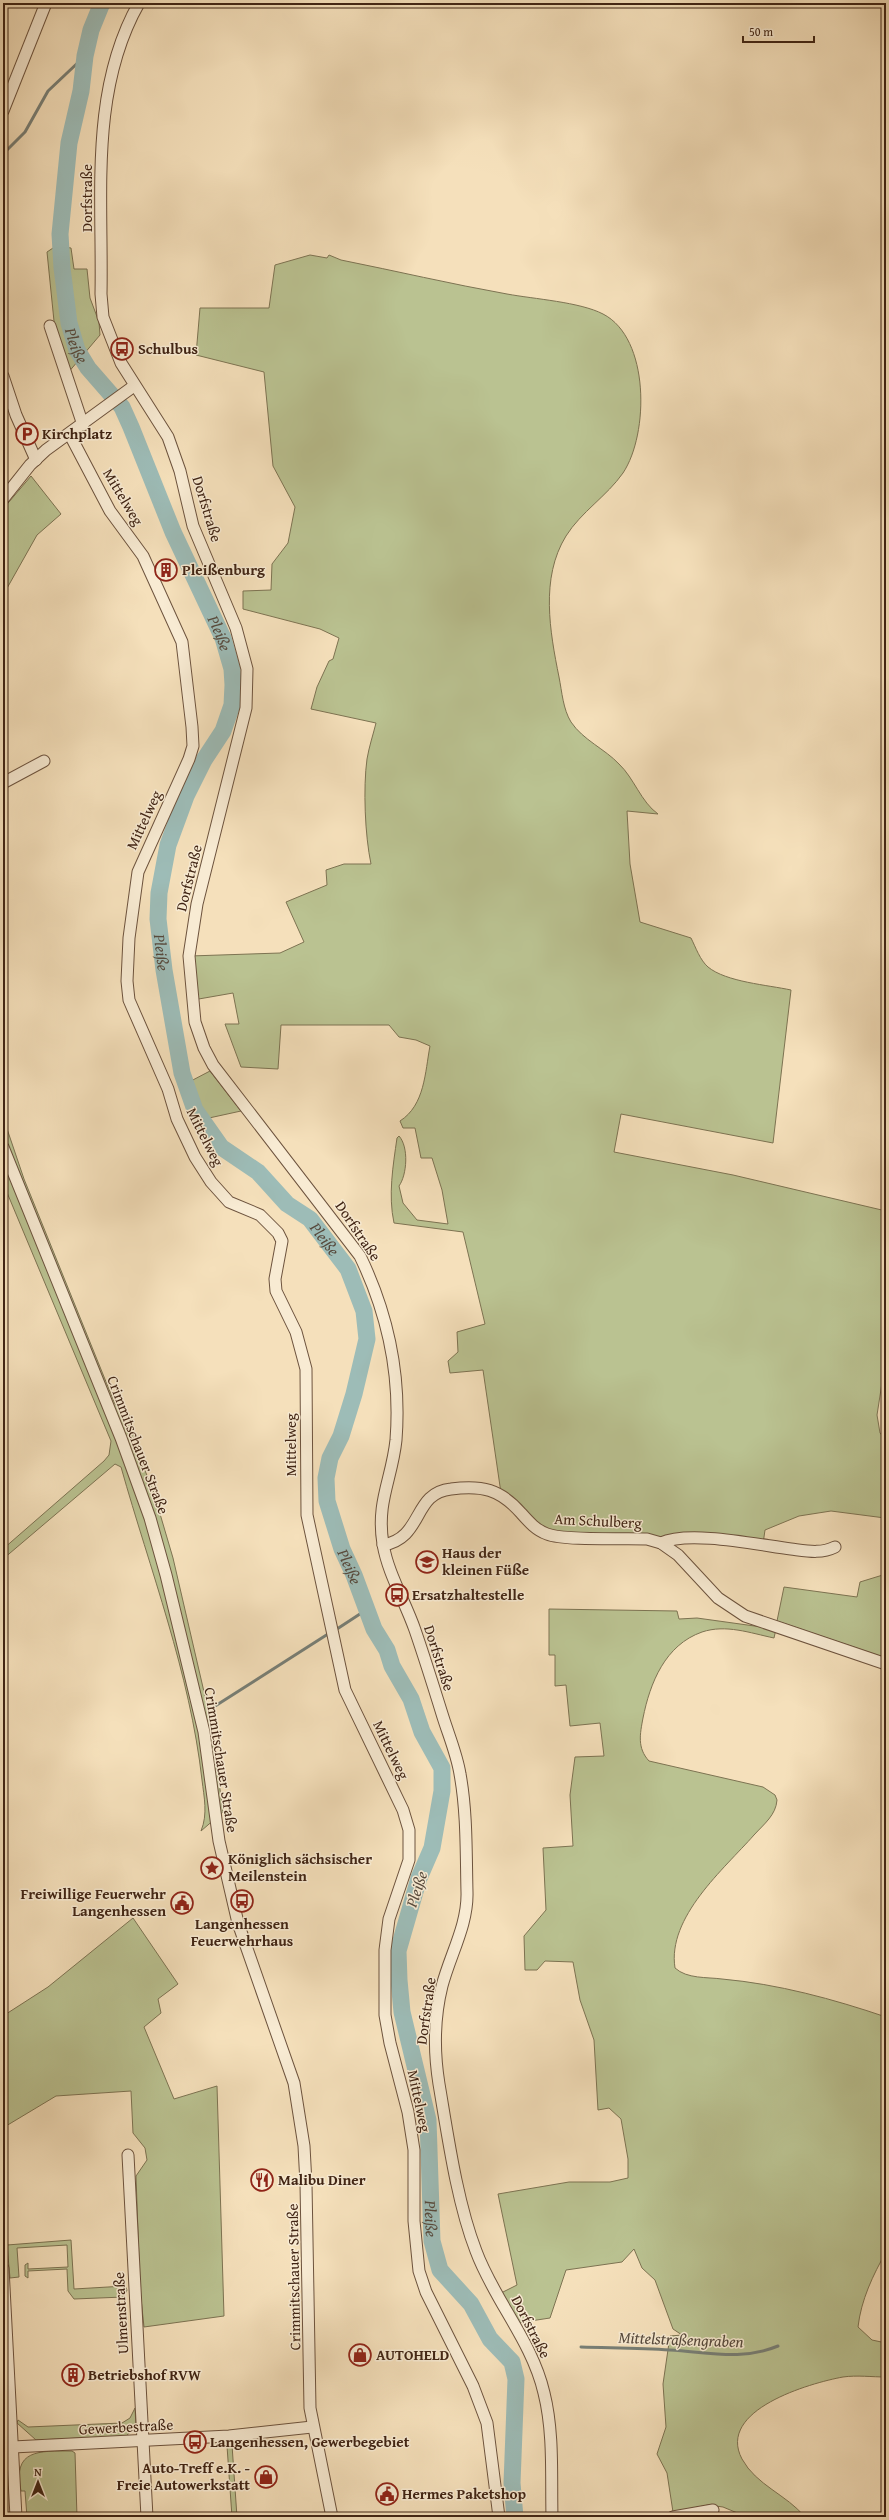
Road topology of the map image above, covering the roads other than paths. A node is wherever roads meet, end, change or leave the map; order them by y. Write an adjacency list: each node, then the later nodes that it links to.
1 (46, 3): 3 (street)
2 (139, 3): 6 (street, Dorfstraße)
3 (3, 111)
4 (50, 326): 7 (street)
5 (3, 376): 9 (street)
6 (134, 386): 7 (street); 15 (street, Dorfstraße)
7 (83, 425): 8 (street)
8 (70, 434): 9 (street); 27 (street, Mittelweg)
9 (36, 460): 10 (street)
10 (3, 499)
11 (44, 762): 12 (street)
12 (3, 783)
13 (3, 1147): 20 (street, Crimmitschauer Straße)
14 (661, 1543): 15 (street, Am Schulberg); 16 (street, Am Schulberg); 17 (street, Am Schulberg)
15 (383, 1545): 28 (street, Dorfstraße)
16 (835, 1547)
17 (886, 1664)
18 (128, 2155): 21 (street, Ulmenstraße)
19 (3, 2268): 22 (street)
20 (312, 2427): 21 (street, Gewerbestraße); 26 (street, Crimmitschauer Straße)
21 (143, 2442): 22 (street, Gewerbestraße); 25 (street, Ulmenstraße)
22 (13, 2447): 24 (street)
23 (713, 2510): 29 (street)
24 (16, 2517)
25 (147, 2517)
26 (332, 2517)
27 (499, 2517)
28 (552, 2517)
29 (673, 2517)

